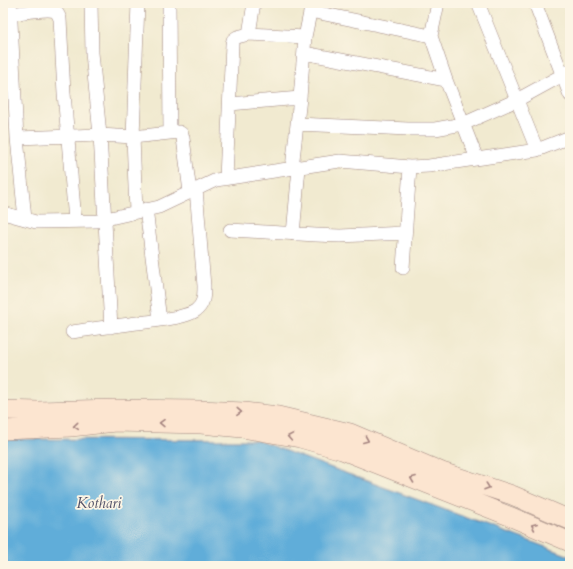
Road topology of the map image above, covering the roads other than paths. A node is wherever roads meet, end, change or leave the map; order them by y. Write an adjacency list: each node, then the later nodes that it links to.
1 (91, 3): 24 (street)
2 (138, 3): 26 (street)
3 (170, 3): 23 (street)
4 (254, 3): 11 (street)
5 (438, 3): 12 (street)
6 (478, 3): 19 (street)
7 (536, 3): 15 (street)
8 (46, 7): 10 (street); 25 (street)
9 (311, 7): 12 (street); 13 (street)
10 (10, 8): 28 (street)
11 (249, 34): 13 (street); 20 (street)
12 (431, 36): 16 (street)
13 (305, 37): 14 (street)
14 (304, 53): 16 (street); 18 (street)
15 (566, 73): 17 (street); 19 (street)
16 (446, 80): 22 (street)
17 (570, 95)
18 (300, 98): 20 (street); 21 (street)
19 (517, 100): 22 (street); 29 (street)
20 (230, 104): 33 (street)
21 (297, 124): 22 (street); 32 (street)
22 (463, 124): 30 (street)
23 (170, 133): 26 (street); 34 (street)
24 (100, 135): 25 (street); 26 (street); 38 (street)
25 (69, 136): 28 (street); 39 (street)
26 (132, 137): 35 (street)
27 (570, 137): 29 (street)
28 (17, 138): 37 (street)
29 (537, 150): 30 (street)
30 (477, 159): 31 (street)
31 (410, 167): 32 (street); 41 (street)
32 (296, 168): 33 (street); 42 (street)
33 (226, 178): 34 (street)
34 (193, 191): 35 (street); 44 (street)
35 (141, 211): 38 (street); 44 (street)
36 (3, 213): 37 (street)
37 (25, 219): 39 (street)
38 (104, 219): 39 (street); 45 (street)
39 (76, 221)
40 (230, 230): 42 (street)
41 (405, 233): 42 (street); 43 (street)
42 (293, 234)
43 (403, 268)
44 (160, 320): 45 (street)
45 (111, 326): 46 (street)
46 (72, 332)
47 (3, 410): 48 (main road)
48 (115, 416): 49 (main road); 50 (main road, one-way to 50)
49 (201, 417): 51 (main road, one-way to 51); 52 (main road, one-way to 49)
50 (3, 430)
51 (570, 520)
52 (570, 542)

